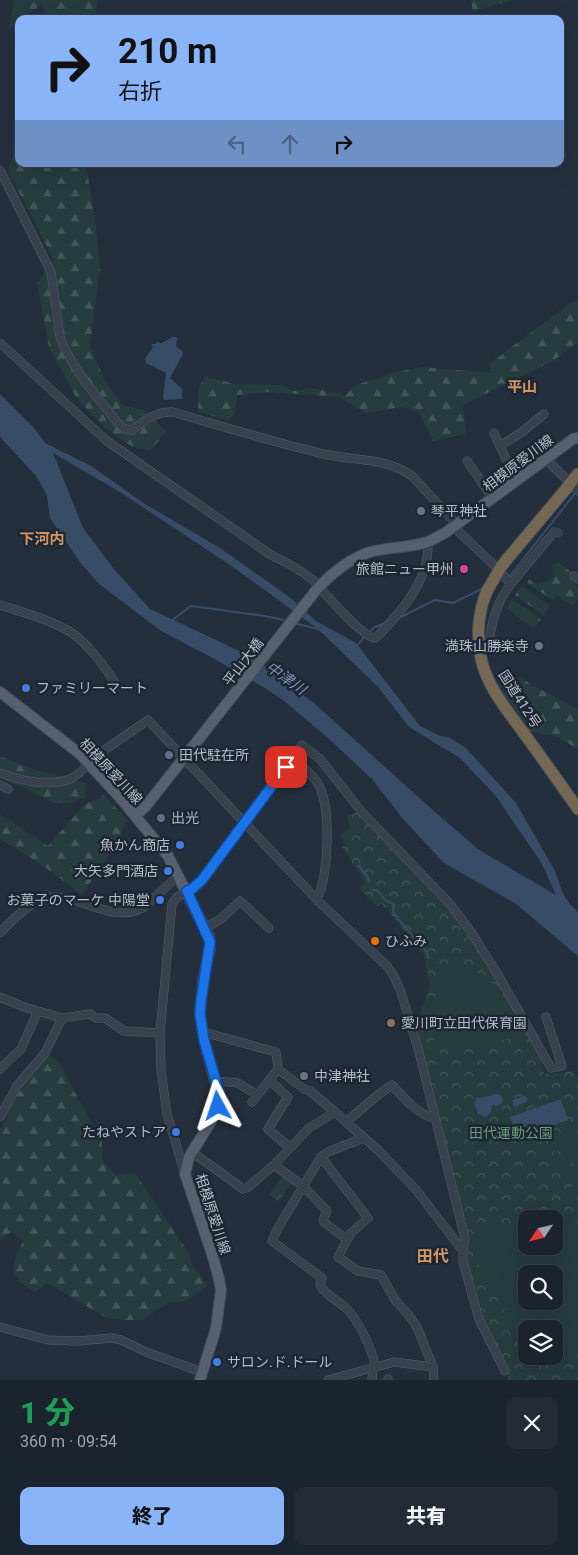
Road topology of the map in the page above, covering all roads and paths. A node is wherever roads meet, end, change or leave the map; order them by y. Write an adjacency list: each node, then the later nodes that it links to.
1 (0, 170): 12 (street)
2 (0, 343): 16 (street)
3 (544, 414): 6 (street)
4 (494, 433): 6 (street)
5 (578, 438): 7 (main road, 相模原愛川線)
6 (500, 446): 9 (street)
7 (546, 459): 9 (main road, 相模原愛川線); 10 (street)
8 (467, 461): 11 (street)
9 (516, 481): 11 (main road, 相模原愛川線)
10 (574, 485): 18 (highway, 国道412号, bridge)
11 (492, 499): 12 (main road, 相模原愛川線)
12 (456, 526): 14 (main road, 相模原愛川線); 15 (street)
13 (558, 533): 15 (street)
14 (428, 542): 16 (main road, 相模原愛川線); 16 (street)
15 (508, 581): 18 (street)
16 (318, 588): 21 (main road, 平山大橋)
17 (0, 605): 19 (street)
18 (479, 645): 25 (highway, 国道412号)
19 (117, 686)
20 (0, 692): 23 (main road, 相模原愛川線)
21 (187, 755): 23 (street); 26 (main road, 相模原愛川線); 27 (street)
22 (292, 758): 27 (street); 30 (street); 36 (street)
23 (88, 763): 24 (street); 26 (main road, 相模原愛川線)
24 (0, 773)
25 (578, 809)
26 (135, 816): 28 (main road, 相模原愛川線)
27 (245, 822): 29 (street); 30 (street)
28 (179, 875): 29 (main road, 相模原愛川線); 33 (street)
29 (187, 891): 31 (main road, 相模原愛川線); 39 (street)
30 (317, 899): 48 (street)
31 (205, 928): 32 (street); 38 (main road, 相模原愛川線)
32 (269, 928)
33 (0, 933)
34 (0, 997): 35 (street)
35 (38, 1012): 37 (street); 40 (street)
36 (546, 1017)
37 (62, 1018): 39 (street); 47 (street)
38 (203, 1032): 41 (street); 43 (main road, 相模原愛川線)
39 (160, 1033): 55 (street)
40 (0, 1069)
41 (278, 1069): 42 (street); 46 (street)
42 (269, 1080): 44 (street); 51 (street)
43 (216, 1082): 44 (street); 52 (main road, 相模原愛川線)
44 (257, 1095): 45 (street)
45 (252, 1102)
46 (335, 1112): 49 (street); 51 (street)
47 (0, 1117)
48 (435, 1119): 49 (street); 58 (street)
49 (346, 1122): 50 (street)
50 (363, 1138): 53 (street); 58 (street)
51 (289, 1147): 54 (street)
52 (192, 1152): 54 (street); 55 (main road, 相模原愛川線)
53 (321, 1158): 56 (street); 57 (street)
54 (274, 1165): 56 (street)
55 (185, 1174): 63 (main road, 相模原愛川線)
56 (303, 1186): 57 (street); 61 (street)
57 (347, 1240): 60 (street)
58 (463, 1251): 62 (street)
59 (0, 1327): 63 (street)
60 (433, 1367): 61 (street); 66 (street)
61 (374, 1368): 64 (street); 65 (street)
62 (505, 1371)
63 (201, 1376)
64 (328, 1380)
65 (372, 1380)
66 (434, 1380)

